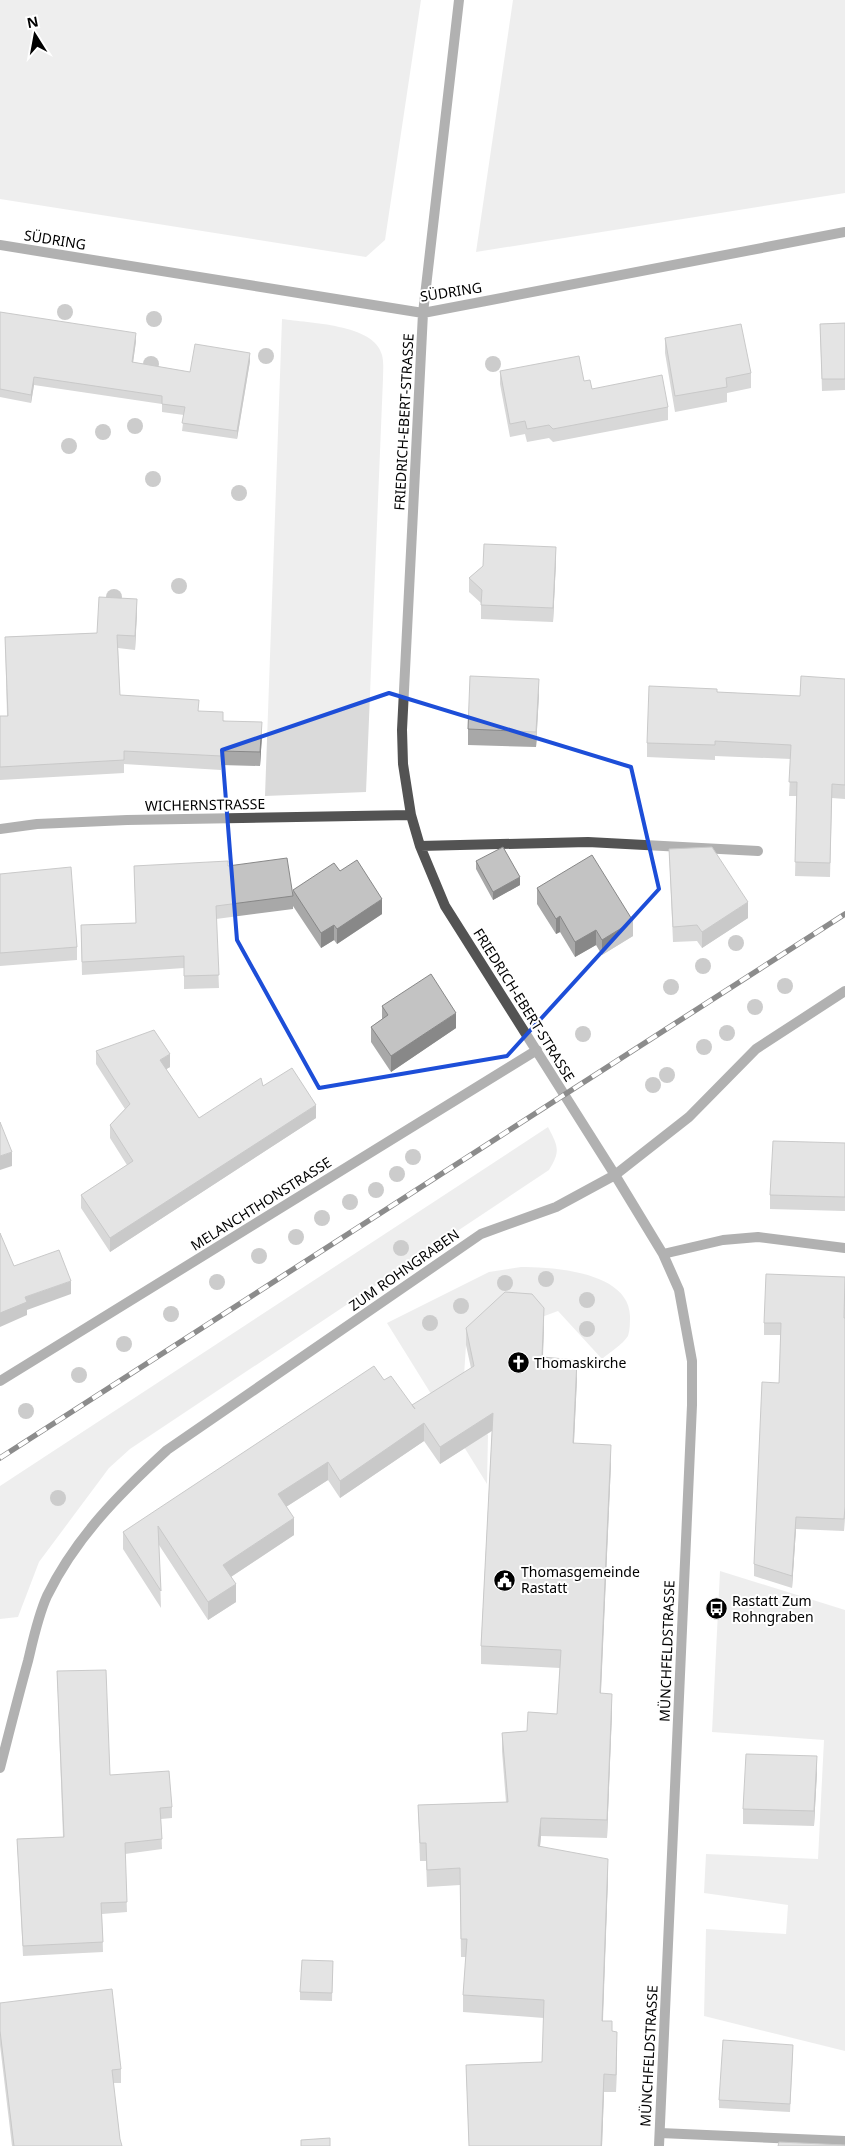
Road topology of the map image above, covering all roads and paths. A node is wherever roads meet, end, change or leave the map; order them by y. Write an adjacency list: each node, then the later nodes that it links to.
1 (459, 0): 4 (street, FRIEDRICH-EBERT-STRASSE)
2 (845, 232): 4 (street, SÜDRING)
3 (0, 245): 4 (street, SÜDRING)
4 (423, 313): 5 (street, FRIEDRICH-EBERT-STRASSE)
5 (411, 815): 6 (street, WICHERNSTRASSE); 7 (street, FRIEDRICH-EBERT-STRASSE)
6 (0, 829)
7 (420, 846): 8 (street); 10 (street, FRIEDRICH-EBERT-STRASSE)
8 (758, 852)
9 (845, 991): 11 (street, ZUM ROHNGRABEN)
10 (537, 1050): 11 (street, FRIEDRICH-EBERT-STRASSE); 14 (street, MELANCHTHONSTRASSE)
11 (615, 1175): 13 (street, MÜNCHFELDSTRASSE); 15 (street, ZUM ROHNGRABEN)
12 (845, 1248): 13 (street)
13 (663, 1254): 16 (street, MÜNCHFELDSTRASSE)
14 (0, 1381)
15 (0, 1768)
16 (660, 2133): 17 (street); 18 (street, MÜNCHFELDSTRASSE)
17 (845, 2141)
18 (659, 2146)

